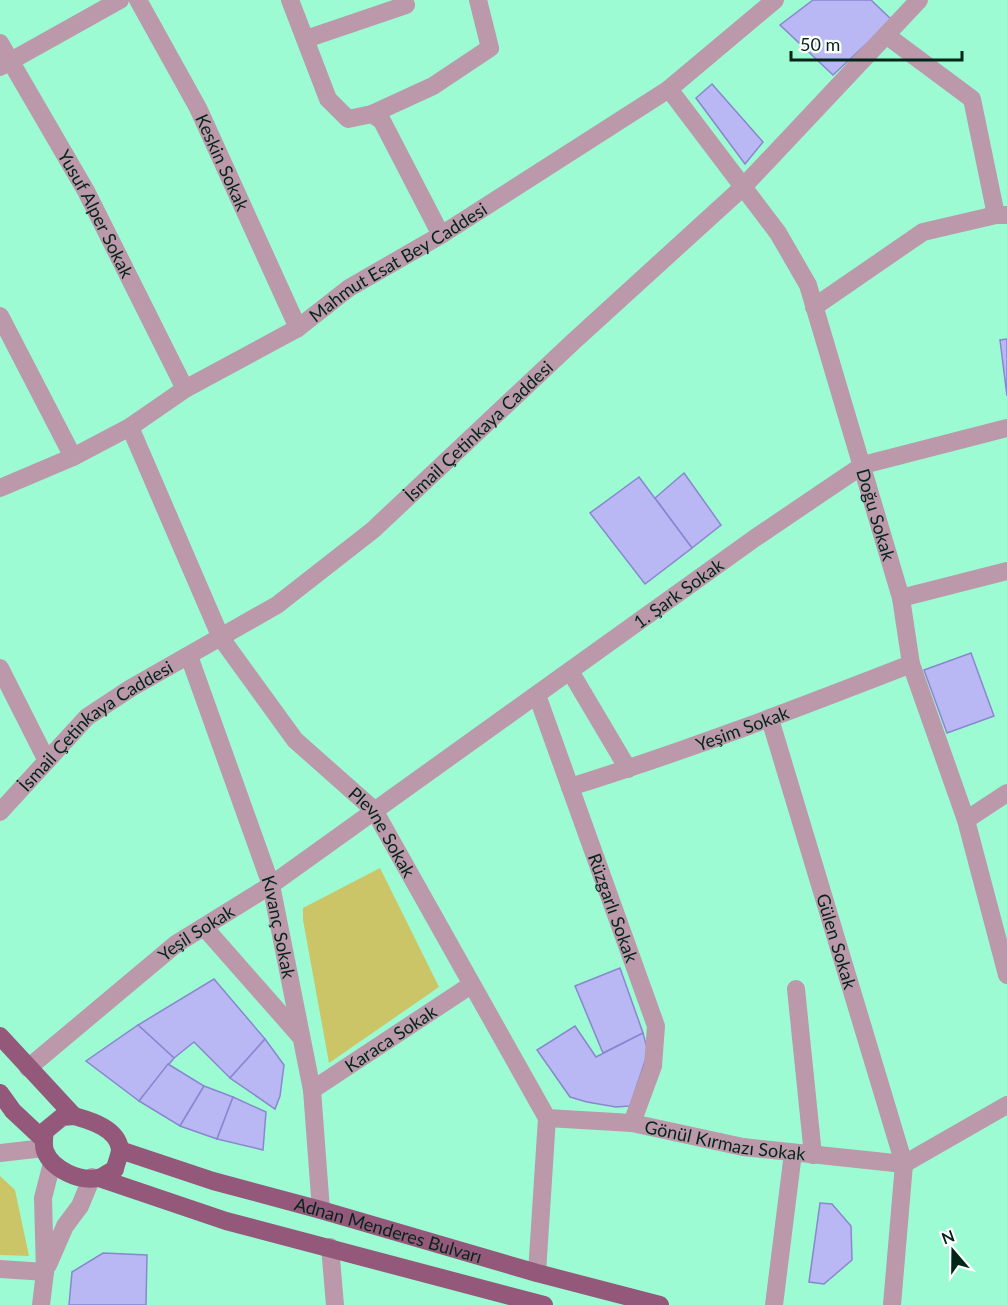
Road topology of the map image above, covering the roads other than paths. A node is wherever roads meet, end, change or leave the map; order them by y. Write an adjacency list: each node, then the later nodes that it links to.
1 (120, 0): 11 (street)
2 (138, 0): 19 (street, Keskin Sokak)
3 (290, 0): 9 (street)
4 (478, 0): 13 (street)
5 (775, 0): 12 (street, Mahmut Esat Bey Caddesi)
6 (919, 0): 8 (street, İsmail Çetinkaya Caddesi)
7 (406, 5): 9 (street)
8 (886, 35): 14 (street, İsmail Çetinkaya Caddesi); 15 (street)
9 (306, 39): 13 (street)
10 (0, 43): 11 (street, Yusuf Alper Sokak)
11 (6, 64): 20 (street, Yusuf Alper Sokak)
12 (669, 89): 14 (street, Doğu Sokak); 16 (street, Mahmut Esat Bey Caddesi)
13 (372, 114): 16 (street)
14 (742, 188): 17 (street, Doğu Sokak); 28 (street, İsmail Çetinkaya Caddesi)
15 (1002, 215): 17 (street)
16 (441, 235): 19 (street, Mahmut Esat Bey Caddesi)
17 (814, 307): 24 (street, Doğu Sokak)
18 (0, 316): 23 (street)
19 (298, 328): 20 (street, Mahmut Esat Bey Caddesi)
20 (185, 388): 21 (street, Mahmut Esat Bey Caddesi)
21 (130, 427): 23 (street, Mahmut Esat Bey Caddesi); 28 (street, Plevne Sokak)
22 (1007, 428): 24 (street, 1. Şark Sokak)
23 (73, 458): 25 (street, Mahmut Esat Bey Caddesi)
24 (863, 465): 27 (street, Doğu Sokak); 32 (street, 1. Şark Sokak)
25 (0, 488)
26 (1007, 571): 27 (street)
27 (901, 598): 30 (street, Doğu Sokak)
28 (221, 638): 29 (street, İsmail Çetinkaya Caddesi); 39 (street, Plevne Sokak)
29 (189, 656): 35 (street, İsmail Çetinkaya Caddesi); 42 (street, Kıvanç Sokak)
30 (911, 664): 34 (street, Yeşim Sokak); 41 (street, Doğu Sokak)
31 (0, 668): 35 (street)
32 (570, 670): 33 (street, 1. Şark Sokak); 36 (street)
33 (537, 695): 37 (street, Rüzgarlı Sokak); 39 (street, 1. Şark Sokak)
34 (770, 719): 36 (street, Yeşim Sokak); 61 (street, Gülen Sokak)
35 (47, 761): 40 (street, İsmail Çetinkaya Caddesi)
36 (628, 769): 37 (street, Yeşim Sokak)
37 (570, 787): 55 (street, Rüzgarlı Sokak)
38 (1007, 793): 41 (street)
39 (374, 810): 42 (street, Yeşil Sokak); 45 (street, Plevne Sokak)
40 (0, 812)
41 (966, 820): 44 (street, Doğu Sokak)
42 (271, 885): 43 (street, Yeşil Sokak); 48 (street, Kıvanç Sokak)
43 (204, 927): 48 (street); 49 (street, Yeşil Sokak)
44 (1007, 975)
45 (471, 986): 50 (street, Karaca Sokak); 54 (street, Plevne Sokak)
46 (796, 989): 60 (street)
47 (0, 1036): 49 (main road)
48 (301, 1037): 50 (street, Kıvanç Sokak)
49 (28, 1068): 53 (main road)
50 (312, 1090): 63 (street, Kıvanç Sokak)
51 (0, 1093): 56 (main road)
52 (1007, 1105): 61 (street)
53 (74, 1116): 56 (main road); 57 (main road)
54 (547, 1118): 55 (street, Gönül Kırmazı Sokak); 67 (street)
55 (632, 1123): 59 (street, Gönül Kırmazı Sokak)
56 (47, 1150): 58 (street); 62 (main road); 66 (street)
57 (120, 1150): 62 (main road); 63 (main road, Adnan Menderes Bulvarı)
58 (0, 1153)
59 (793, 1153): 60 (street, Gönül Kırmazı Sokak); 72 (street)
60 (813, 1155): 61 (street, Gönül Kırmazı Sokak)
61 (904, 1164): 73 (street)
62 (95, 1178): 64 (main road, Adnan Menderes Bulvarı); 66 (street)
63 (321, 1210): 67 (main road, Adnan Menderes Bulvarı)
64 (330, 1247): 69 (street); 70 (main road, Adnan Menderes Bulvarı)
65 (0, 1269): 66 (street)
66 (45, 1272): 68 (street)
67 (537, 1273): 71 (main road, Adnan Menderes Bulvarı)
68 (41, 1305)
69 (335, 1305)
70 (544, 1305)
71 (660, 1305)
72 (774, 1305)
73 (892, 1305)

